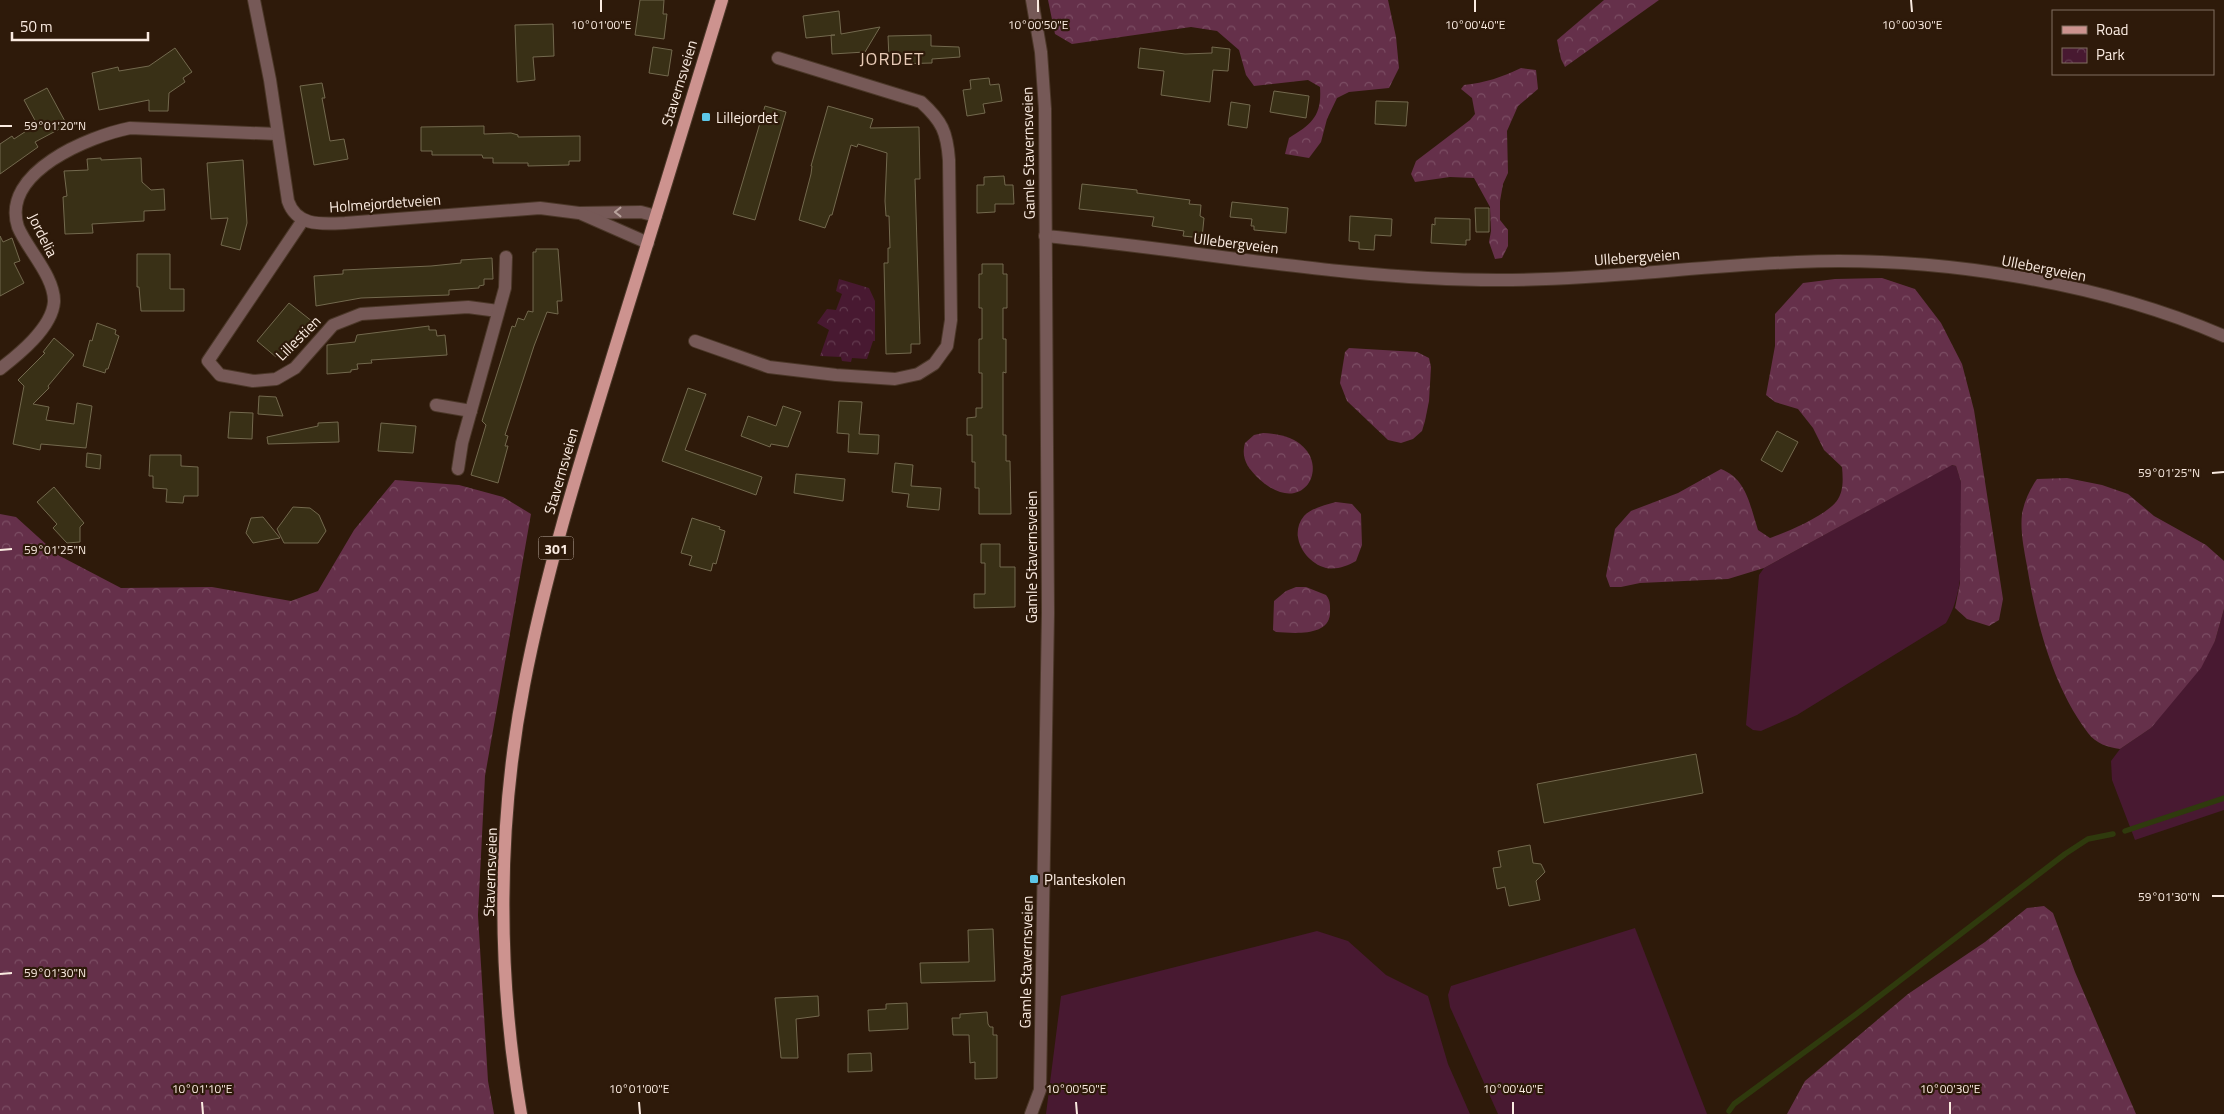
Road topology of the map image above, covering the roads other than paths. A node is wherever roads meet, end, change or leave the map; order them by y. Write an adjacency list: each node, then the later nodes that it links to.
1 (254, 0): 5 (street)
2 (722, 0): 7 (main road, Stavernsveien / 301)
3 (1032, 0): 9 (street, Gamle Stavernsveien)
4 (778, 58): 14 (street)
5 (277, 134): 8 (street); 15 (street, Jordelia)
6 (579, 213): 7 (street, Holmejordetveien, one-way to 6); 8 (street, Holmejordetveien); 10 (street, Holmejordetveien)
7 (656, 216): 10 (main road, Stavernsveien / 301)
8 (303, 220): 12 (street, Lillestien)
9 (1045, 236): 13 (street, Ullebergveien); 20 (street, Gamle Stavernsveien)
10 (648, 243): 19 (main road, Stavernsveien / 301)
11 (506, 257): 12 (street)
12 (498, 311): 17 (street)
13 (2224, 336)
14 (695, 341)
15 (0, 370)
16 (436, 405): 17 (street)
17 (471, 411): 18 (street)
18 (458, 469)
19 (521, 1114)
20 (1032, 1114)

